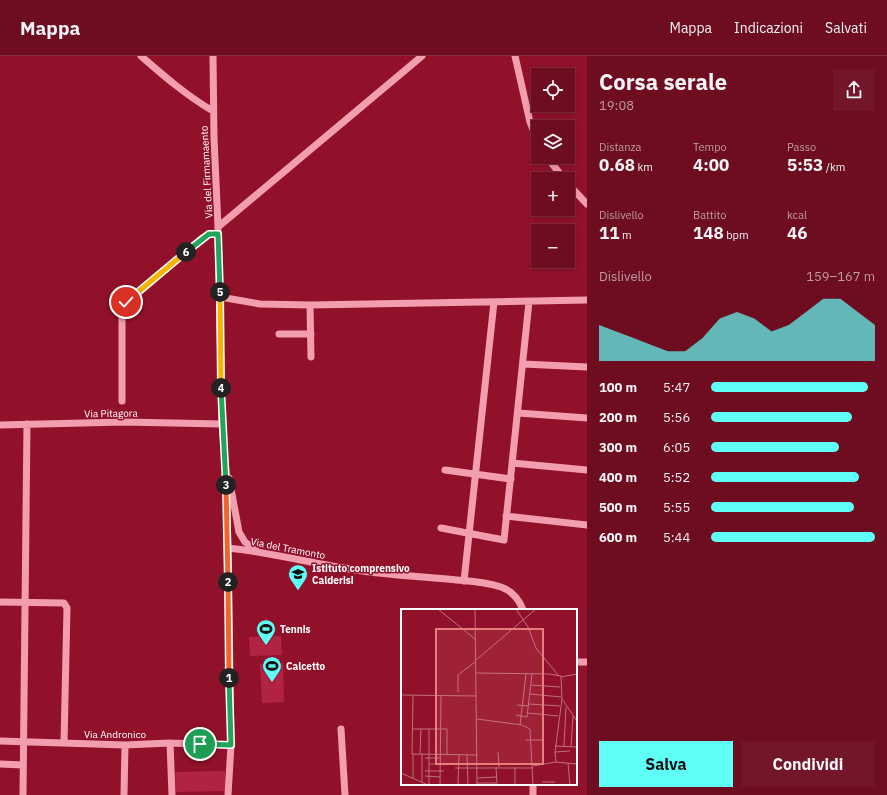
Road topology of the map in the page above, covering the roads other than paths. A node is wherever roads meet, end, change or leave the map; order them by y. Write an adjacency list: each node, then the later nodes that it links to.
1 (142, 56): 5 (street)
2 (212, 56): 5 (street, Via del Firmamaento)
3 (422, 56): 11 (street)
4 (515, 56): 6 (street)
5 (214, 111): 11 (street, Via del Firmamaento)
6 (531, 124)
7 (552, 164): 8 (street)
8 (559, 172)
9 (575, 191): 10 (street)
10 (587, 204)
11 (218, 230): 12 (street, Via del Firmamaento); 22 (street)
12 (220, 297): 16 (street); 26 (street, Via del Firmamaento)
13 (587, 300): 15 (street)
14 (494, 302): 15 (street); 16 (street); 32 (street)
15 (529, 302): 20 (street)
16 (310, 305): 18 (street)
17 (279, 334): 18 (street)
18 (311, 334): 19 (street)
19 (312, 357)
20 (523, 364): 21 (street); 23 (street)
21 (587, 367)
22 (122, 401)
23 (518, 413): 24 (street); 29 (street)
24 (587, 418)
25 (27, 424): 26 (street, Via Pitagora); 27 (street, Via Pitagora); 42 (street)
26 (222, 424): 28 (street, Via del Firmamaento)
27 (0, 425)
28 (224, 455): 38 (street, Via del Firmamaento); 39 (street, Via del Firmamaento)
29 (512, 463): 31 (street); 33 (street)
30 (445, 470): 32 (street)
31 (587, 470)
32 (476, 475): 33 (street); 37 (street)
33 (511, 479): 34 (street)
34 (506, 516): 35 (street); 37 (street)
35 (587, 525)
36 (441, 528): 37 (street)
37 (469, 534): 40 (street)
38 (228, 548): 39 (street, Via del Tramonto); 50 (street, Via del Firmamaento)
39 (258, 551): 40 (street, Via del Tramonto)
40 (464, 580): 43 (street, Via del Tramonto)
41 (0, 602): 42 (street)
42 (26, 602): 46 (street); 47 (street)
43 (523, 609)
44 (341, 729): 57 (street)
45 (0, 741): 46 (street, Via Andronico)
46 (22, 741): 47 (street, Via Andronico); 52 (street)
47 (64, 743): 49 (street, Via Andronico)
48 (170, 743): 49 (street, Via Andronico); 50 (street, Via Andronico); 55 (street)
49 (125, 745): 54 (street)
50 (231, 745): 56 (street, Via del Firmamaento)
51 (0, 764): 52 (street)
52 (23, 765): 53 (street)
53 (23, 795)
54 (124, 795)
55 (172, 795)
56 (228, 795)
57 (345, 795)

